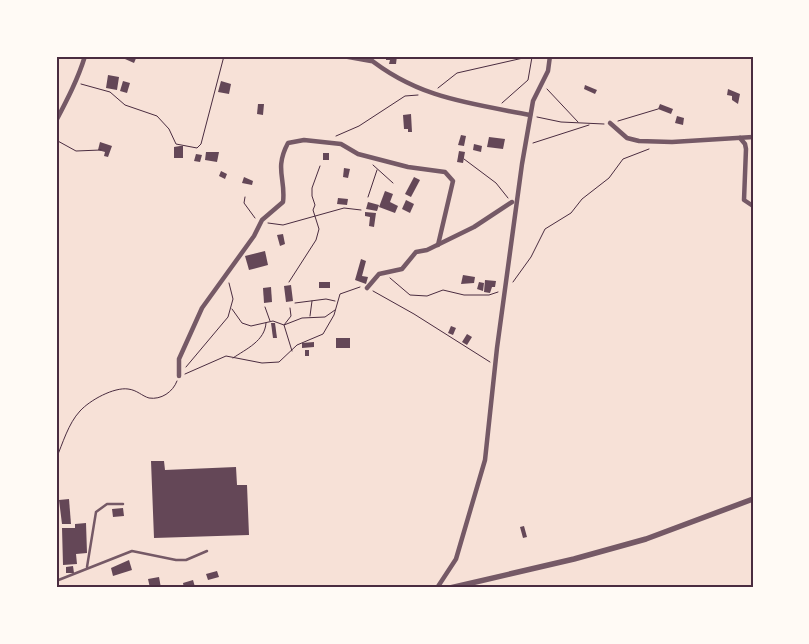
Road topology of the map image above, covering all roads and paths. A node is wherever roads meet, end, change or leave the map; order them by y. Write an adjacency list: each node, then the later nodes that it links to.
1 (85, 56): 8 (street)
2 (224, 56): 8 (path)
3 (343, 56): 7 (street)
4 (366, 56): 7 (street)
5 (532, 56): 10 (path)
6 (551, 58): 9 (street)
7 (373, 62): 10 (street)
8 (75, 83): 13 (street)
9 (542, 83): 12 (street); 14 (path)
10 (496, 108): 12 (street)
11 (658, 109): 15 (path)
12 (530, 115): 14 (path); 40 (street)
13 (56, 121)
14 (578, 122): 15 (path)
15 (610, 123): 18 (street)
16 (589, 125): 20 (path)
17 (753, 137): 18 (street)
18 (740, 138): 31 (street)
19 (56, 140): 22 (path)
20 (527, 144)
21 (649, 149): 40 (path)
22 (100, 150)
23 (364, 155): 26 (path); 34 (street); 35 (street)
24 (464, 159): 30 (path)
25 (320, 166): 33 (path)
26 (377, 169): 27 (path); 29 (path)
27 (393, 183)
28 (245, 197): 34 (path)
29 (368, 197)
30 (512, 202): 35 (street)
31 (753, 206)
32 (361, 210): 33 (path)
33 (316, 217): 34 (path); 38 (path)
34 (262, 220): 36 (street)
35 (438, 245): 37 (street)
36 (226, 273): 47 (path); 57 (street)
37 (385, 273): 39 (street); 40 (path)
38 (289, 282)
39 (367, 288): 43 (path); 56 (path)
40 (506, 290): 56 (street)
41 (56, 296): 45 (street)
42 (312, 300): 43 (path); 44 (path); 50 (path)
43 (336, 302): 49 (path)
44 (295, 303)
45 (56, 306)
46 (265, 307): 52 (path)
47 (232, 308): 51 (path); 57 (path)
48 (290, 308): 53 (path)
49 (335, 310): 50 (path); 54 (path)
50 (310, 316): 53 (path)
51 (266, 322): 52 (path); 55 (path)
52 (271, 322): 53 (path)
53 (284, 325): 54 (path)
54 (292, 351): 55 (path)
55 (232, 358): 57 (path)
56 (495, 365): 64 (street)
57 (179, 376): 58 (path)
58 (56, 459)
59 (753, 499): 65 (street)
60 (123, 504): 62 (lane)
61 (207, 551): 62 (lane)
62 (87, 568): 63 (lane)
63 (56, 581)
64 (437, 588)
65 (450, 588)

